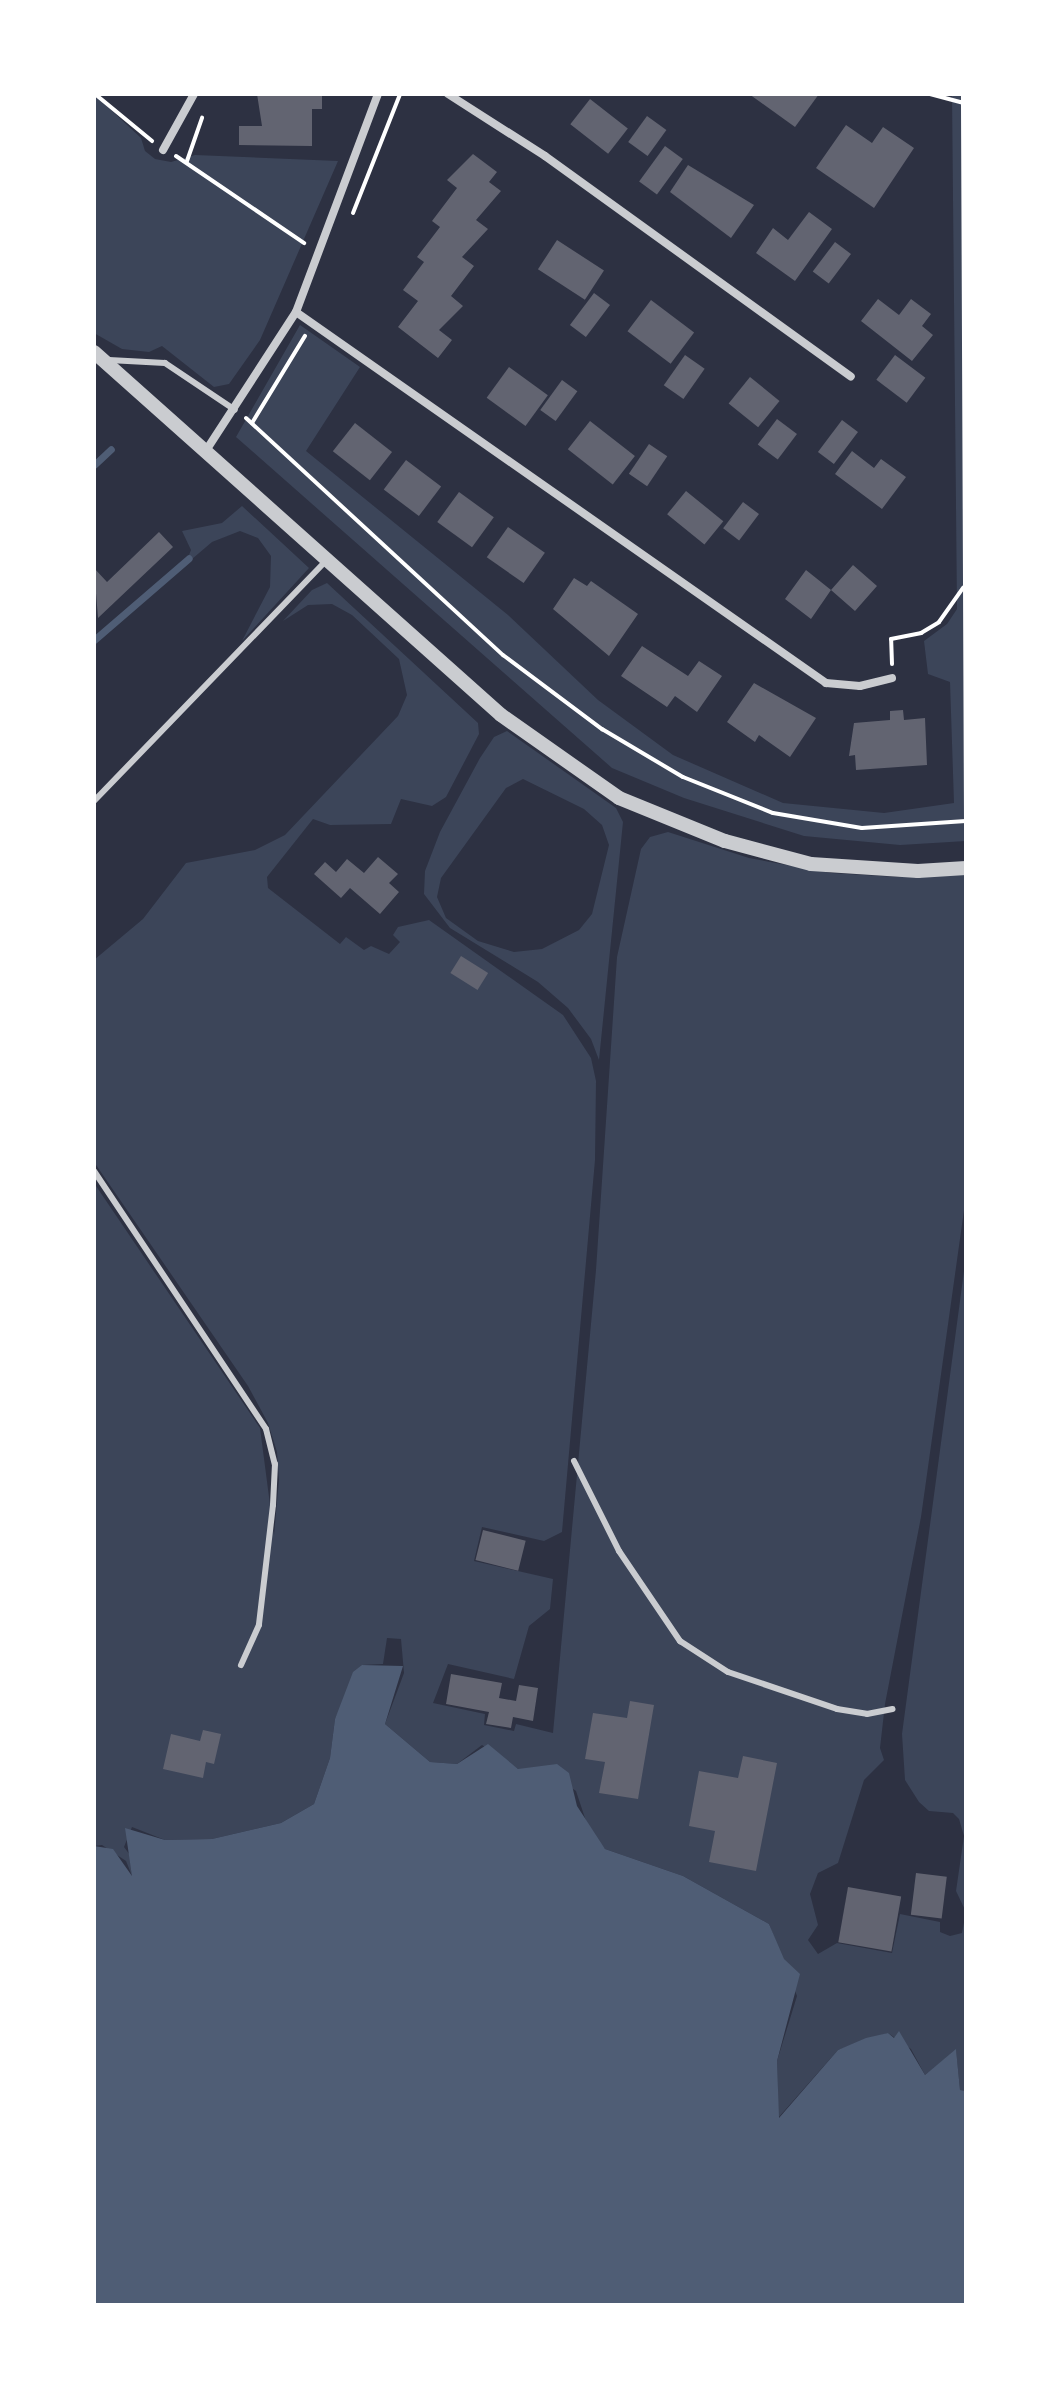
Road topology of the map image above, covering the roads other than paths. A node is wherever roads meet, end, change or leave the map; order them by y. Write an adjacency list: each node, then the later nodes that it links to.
1 (194, 94): 4 (street)
2 (378, 94): 5 (street)
3 (448, 94): 7 (street)
4 (163, 150)
5 (296, 312): 8 (street); 11 (street)
6 (99, 356): 8 (lane); 9 (street)
7 (851, 377)
8 (235, 410): 9 (street)
9 (207, 449): 10 (street)
10 (328, 558): 12 (lane); 13 (street)
11 (892, 678)
12 (94, 801)
13 (966, 868)
14 (94, 1171): 16 (lane)
15 (574, 1461): 17 (lane)
16 (241, 1665)
17 (893, 1709)

